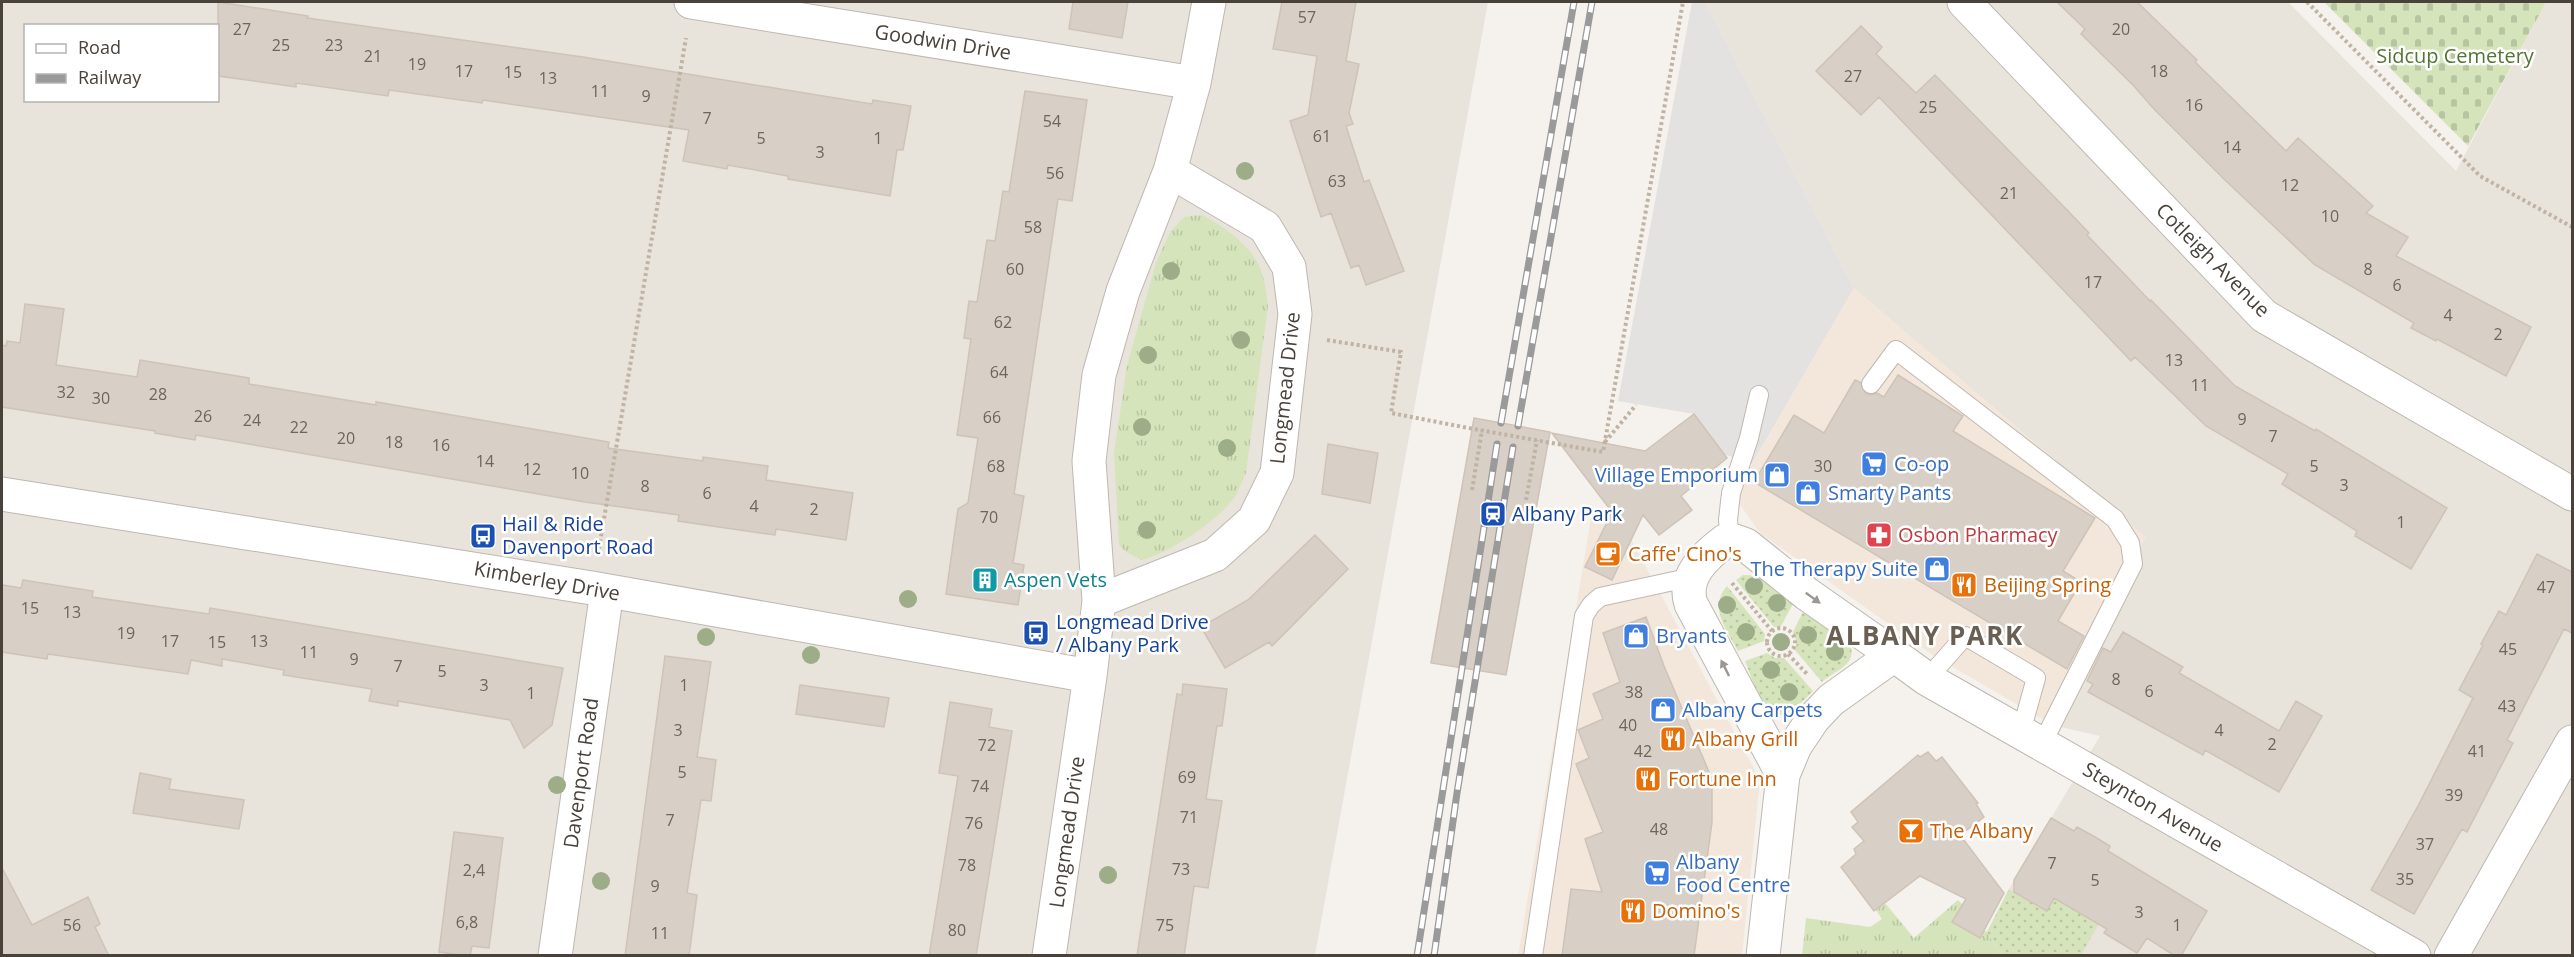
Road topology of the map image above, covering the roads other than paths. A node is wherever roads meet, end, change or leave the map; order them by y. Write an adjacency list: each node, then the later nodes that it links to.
1 (703, 2): 4 (street, Goodwin Drive)
2 (1209, 2): 4 (street, Longmead Drive)
3 (1964, 2): 9 (street, Cotleigh Avenue)
4 (1194, 83): 5 (street, Longmead Drive)
5 (1170, 171): 12 (street, Longmead Drive); 12 (street, Longmead Drive)
6 (1871, 384): 16 (lane)
7 (1759, 395): 10 (lane)
8 (2, 494): 11 (street, Kimberley Drive)
9 (2572, 494)
10 (1710, 557): 13 (street, Steynton Avenue, one-way to 13); 18 (street, one-way to 10); 21 (lane)
11 (600, 589): 14 (street, Kimberley Drive); 19 (street, Davenport Road)
12 (1099, 602): 14 (street, Longmead Drive)
13 (1894, 655): 15 (street, Steynton Avenue); 18 (street)
14 (1090, 676): 20 (street, Longmead Drive)
15 (1927, 678): 16 (street, Steynton Avenue); 16 (lane)
16 (2032, 738): 23 (street, Steynton Avenue)
17 (2572, 742): 24 (street)
18 (1783, 775): 22 (street)
19 (555, 956)
20 (1049, 956)
21 (1533, 956)
22 (1762, 956)
23 (2414, 956)
24 (2451, 956)

